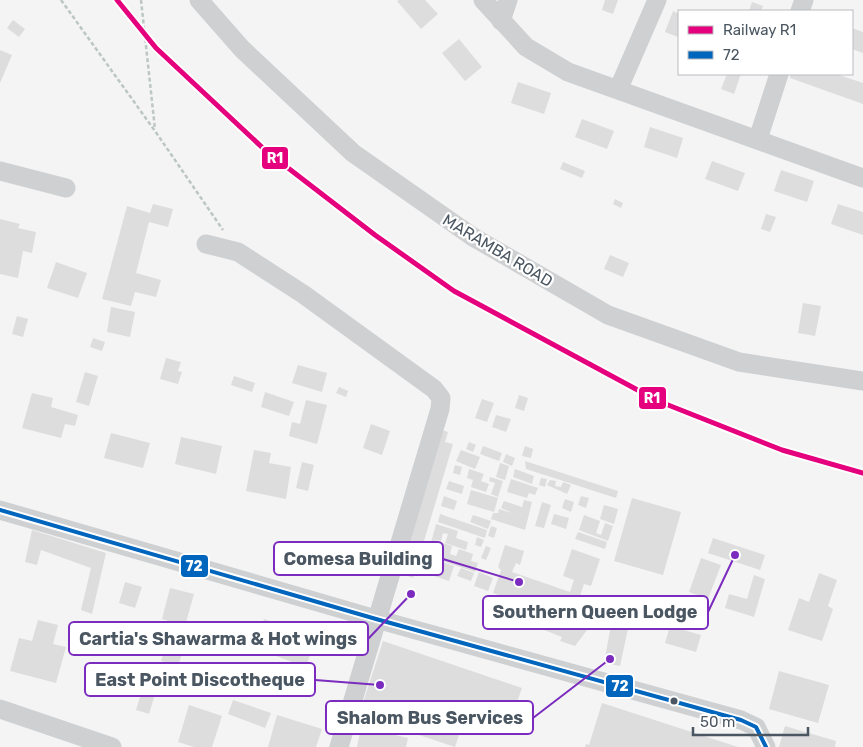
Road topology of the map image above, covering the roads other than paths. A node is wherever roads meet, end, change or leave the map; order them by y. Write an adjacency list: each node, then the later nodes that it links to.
1 (199, 0): 13 (street, MARAMBA ROAD)
2 (483, 0): 5 (street)
3 (508, 0): 5 (street)
4 (657, 0): 7 (street)
5 (501, 21): 7 (street)
6 (780, 75): 8 (street)
7 (618, 90): 8 (street)
8 (758, 139): 10 (street)
9 (0, 172): 11 (street)
10 (863, 178)
11 (66, 188)
12 (206, 244): 15 (street)
13 (863, 381)
14 (0, 510): 15 (street)
15 (376, 619): 17 (street); 19 (street)
16 (0, 709): 18 (street)
17 (766, 745)
18 (112, 747)
19 (339, 747)

